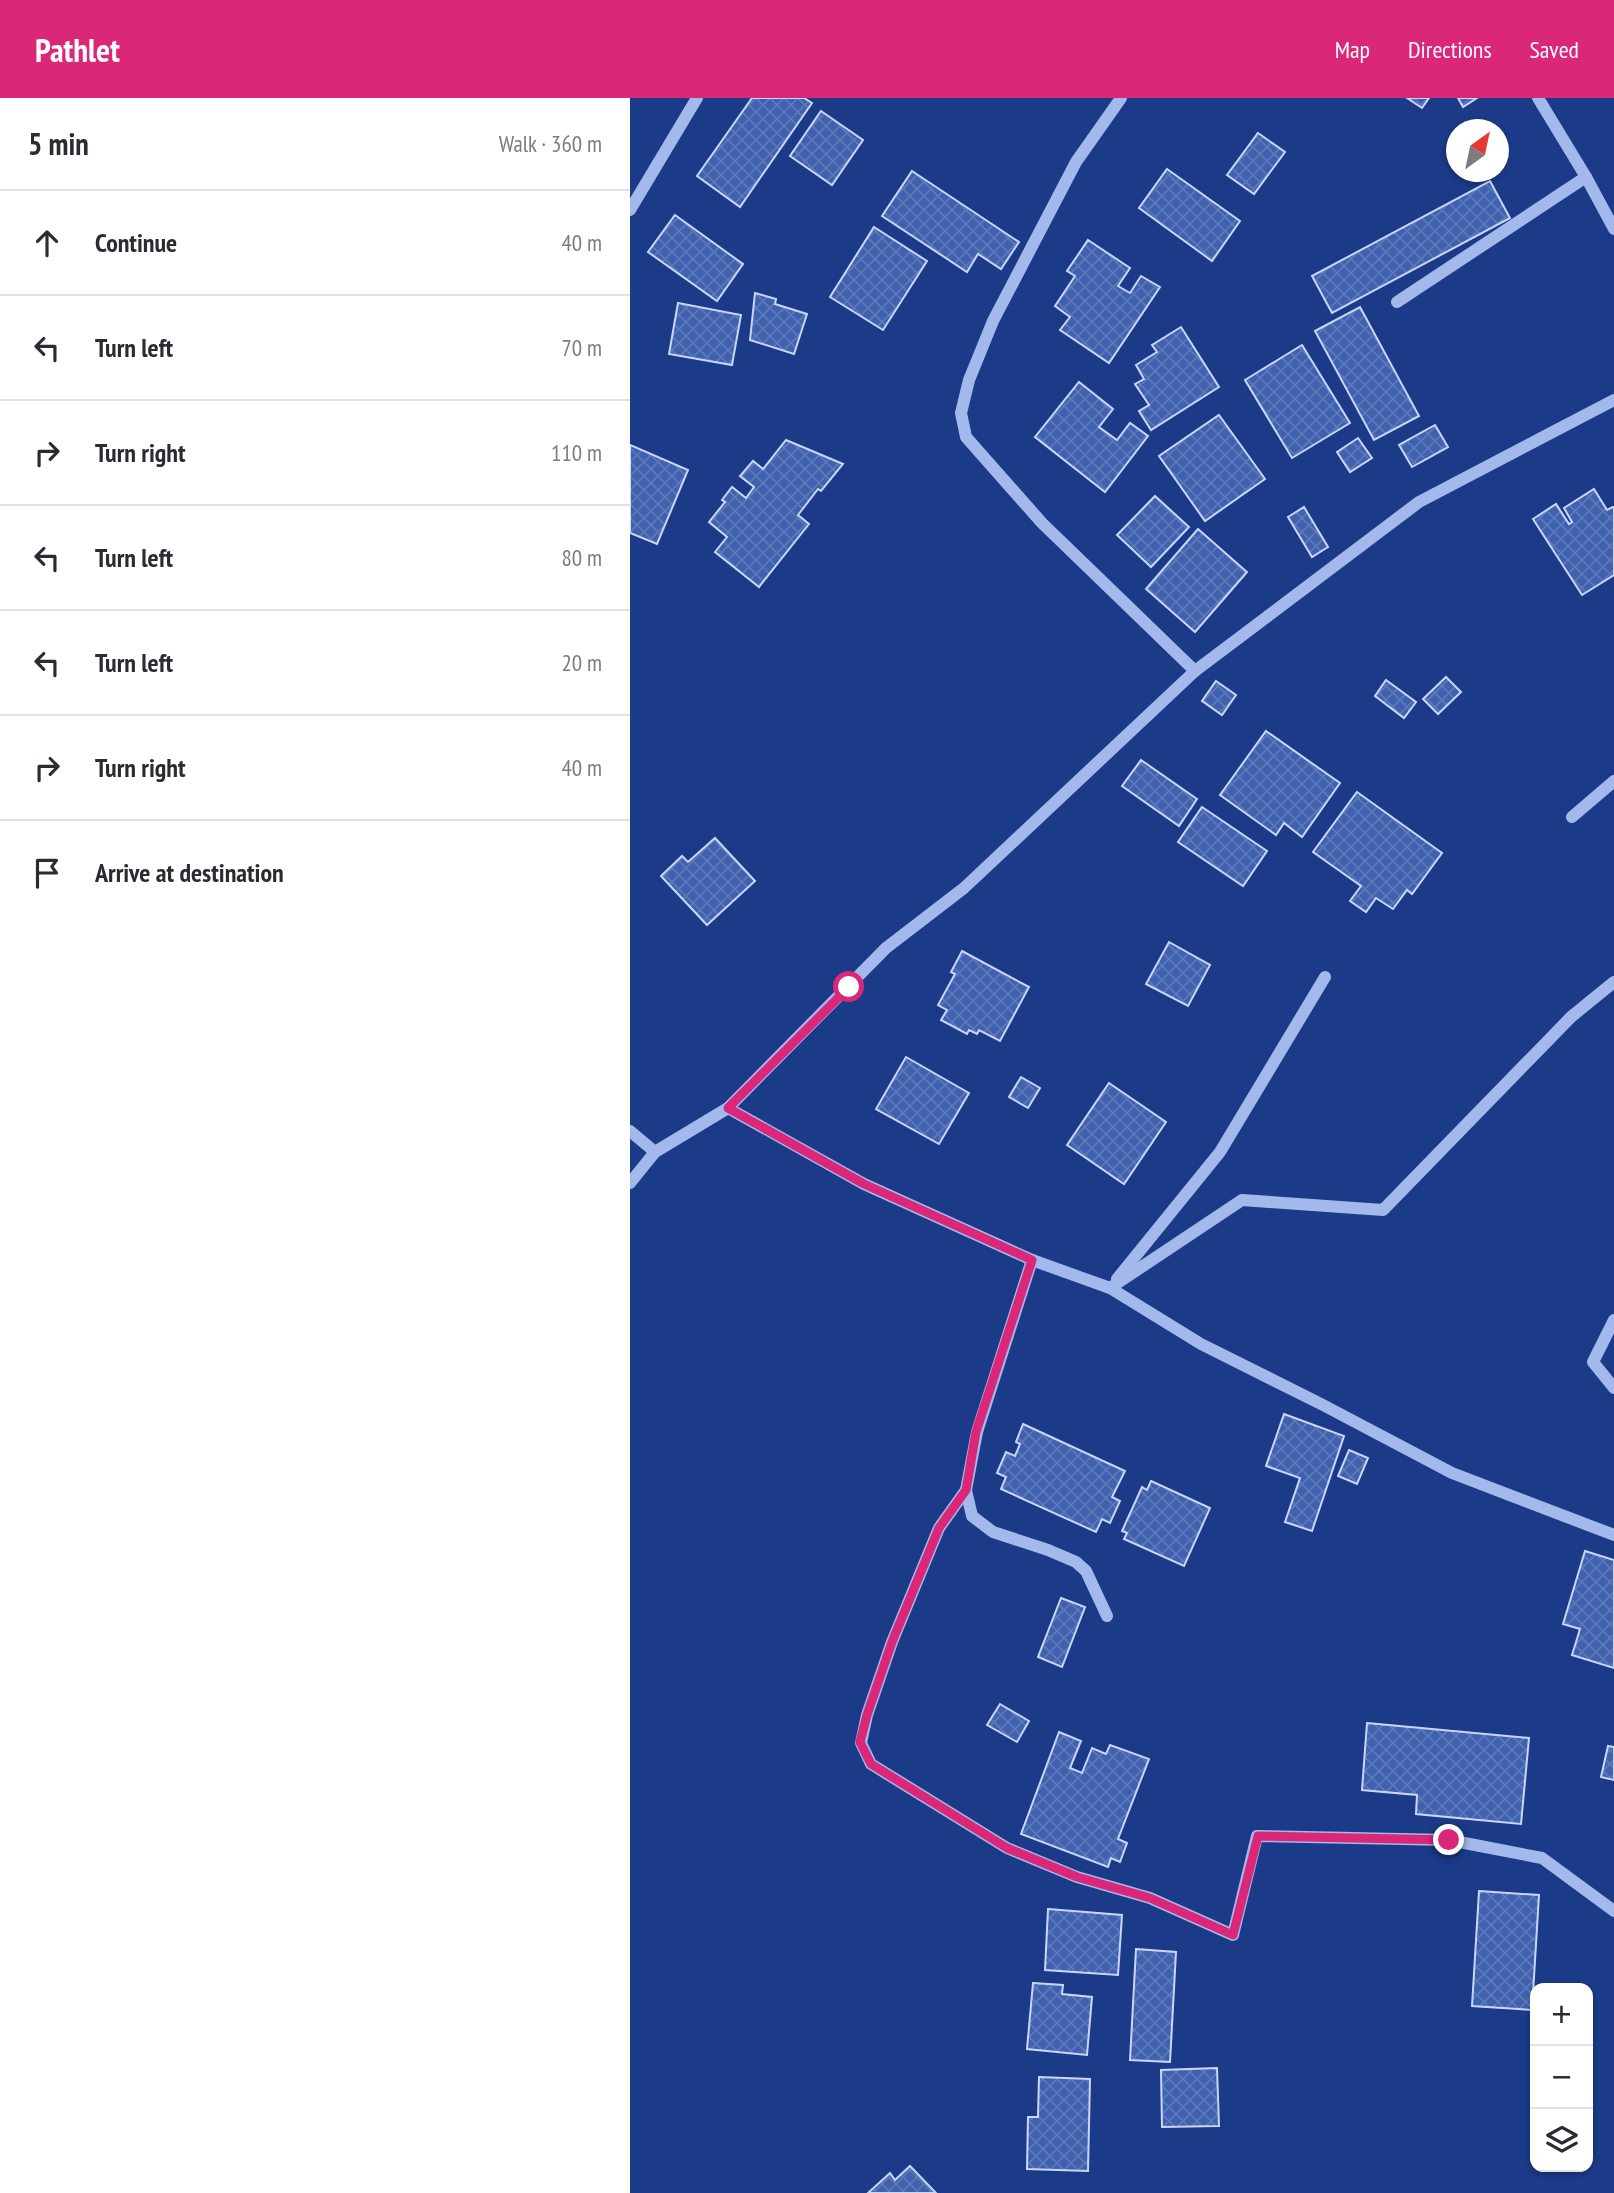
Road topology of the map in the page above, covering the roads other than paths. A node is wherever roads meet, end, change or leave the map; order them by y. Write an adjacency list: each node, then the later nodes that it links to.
1 (697, 98): 5 (street)
2 (1121, 98): 9 (street)
3 (1538, 98): 4 (street)
4 (1586, 177): 6 (street); 7 (street)
5 (630, 210)
6 (1614, 229)
7 (1397, 302)
8 (1614, 400): 9 (street)
9 (1195, 671): 14 (street)
10 (1614, 782): 11 (street)
11 (1572, 817)
12 (1325, 977): 19 (street)
13 (1614, 982): 19 (street)
14 (728, 1108): 16 (street); 18 (street)
15 (630, 1131): 16 (street)
16 (654, 1152): 17 (street)
17 (630, 1183)
18 (1032, 1260): 19 (street); 22 (street)
19 (1110, 1289): 23 (street)
20 (1614, 1320): 21 (street)
21 (1614, 1388)
22 (966, 1490): 24 (street); 25 (street)
23 (1614, 1535)
24 (1107, 1616)
25 (1614, 1911)

